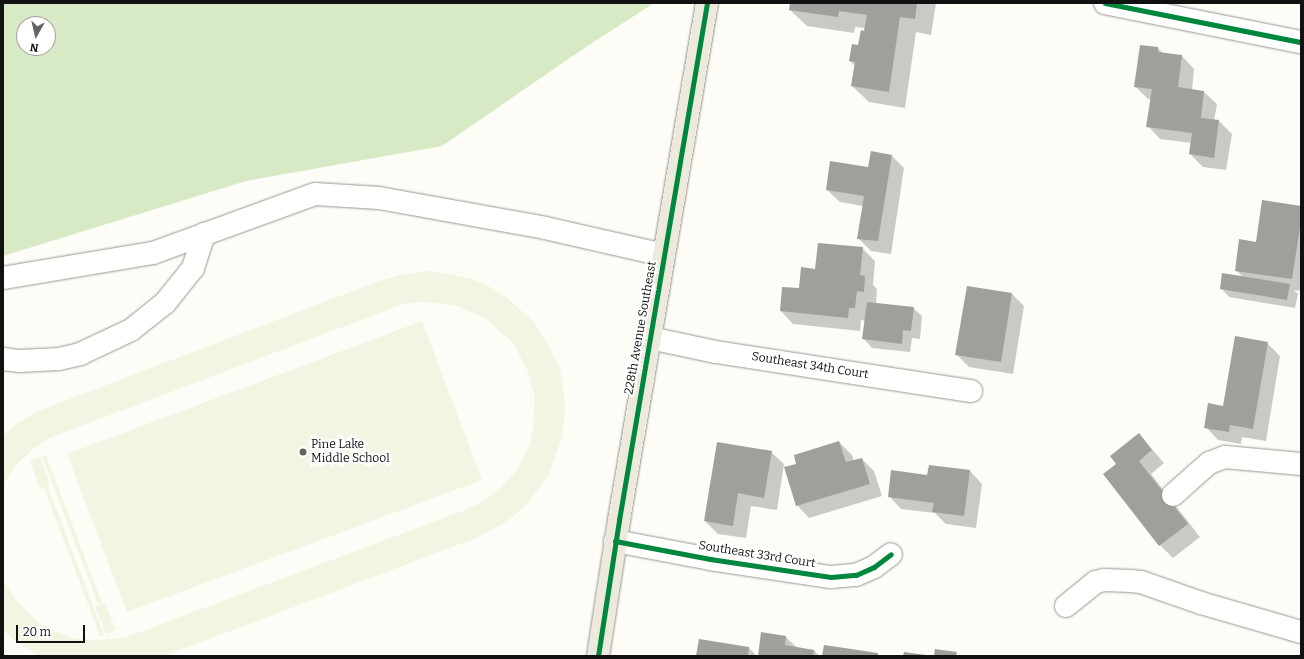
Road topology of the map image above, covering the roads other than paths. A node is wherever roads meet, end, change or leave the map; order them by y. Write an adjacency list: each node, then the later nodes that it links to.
1 (707, 3): 5 (main road, 228th Avenue Southeast)
2 (1105, 3): 3 (street)
3 (1301, 42)
4 (204, 234): 5 (street); 6 (street); 8 (street)
5 (664, 255): 7 (main road, 228th Avenue Southeast)
6 (3, 278)
7 (650, 338): 9 (street, Southeast 34th Court); 12 (main road, 228th Avenue Southeast)
8 (3, 358)
9 (971, 391)
10 (1301, 464): 11 (street)
11 (1173, 495)
12 (615, 541): 13 (street, Southeast 33rd Court); 16 (main road, 228th Avenue Southeast)
13 (891, 554)
14 (1066, 606): 15 (street)
15 (1301, 632)
16 (598, 656)

